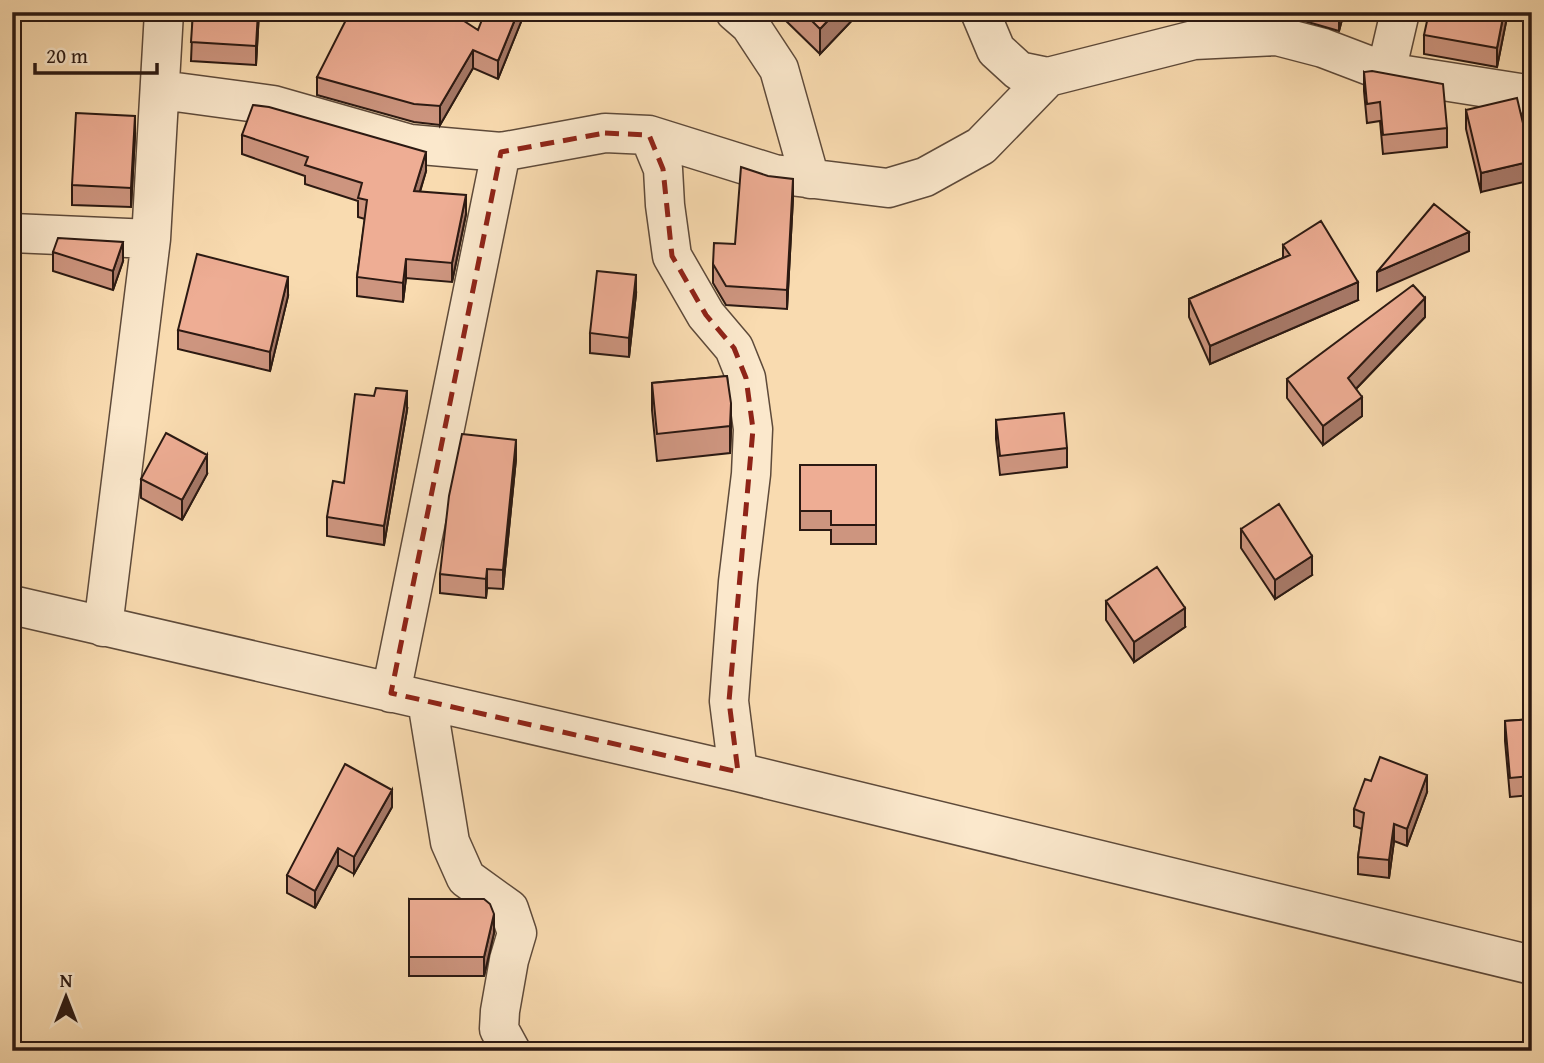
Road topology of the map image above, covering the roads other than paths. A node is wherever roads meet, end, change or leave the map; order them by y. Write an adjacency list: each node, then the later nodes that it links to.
1 (164, 12): 7 (street)
2 (735, 12): 11 (street)
3 (980, 12): 6 (street)
4 (1400, 12): 5 (street)
5 (1386, 72): 6 (street); 8 (street)
6 (1048, 77): 11 (street)
7 (161, 90): 10 (street); 13 (street)
8 (1532, 95)
9 (649, 135): 10 (street); 11 (street); 17 (street)
10 (501, 152): 16 (street)
11 (810, 179)
12 (12, 233): 13 (street)
13 (151, 239): 15 (street)
14 (12, 605): 15 (street)
15 (103, 627): 16 (street)
16 (409, 697): 17 (street); 19 (street)
17 (738, 772): 18 (street)
18 (1532, 965)
19 (511, 1051)

